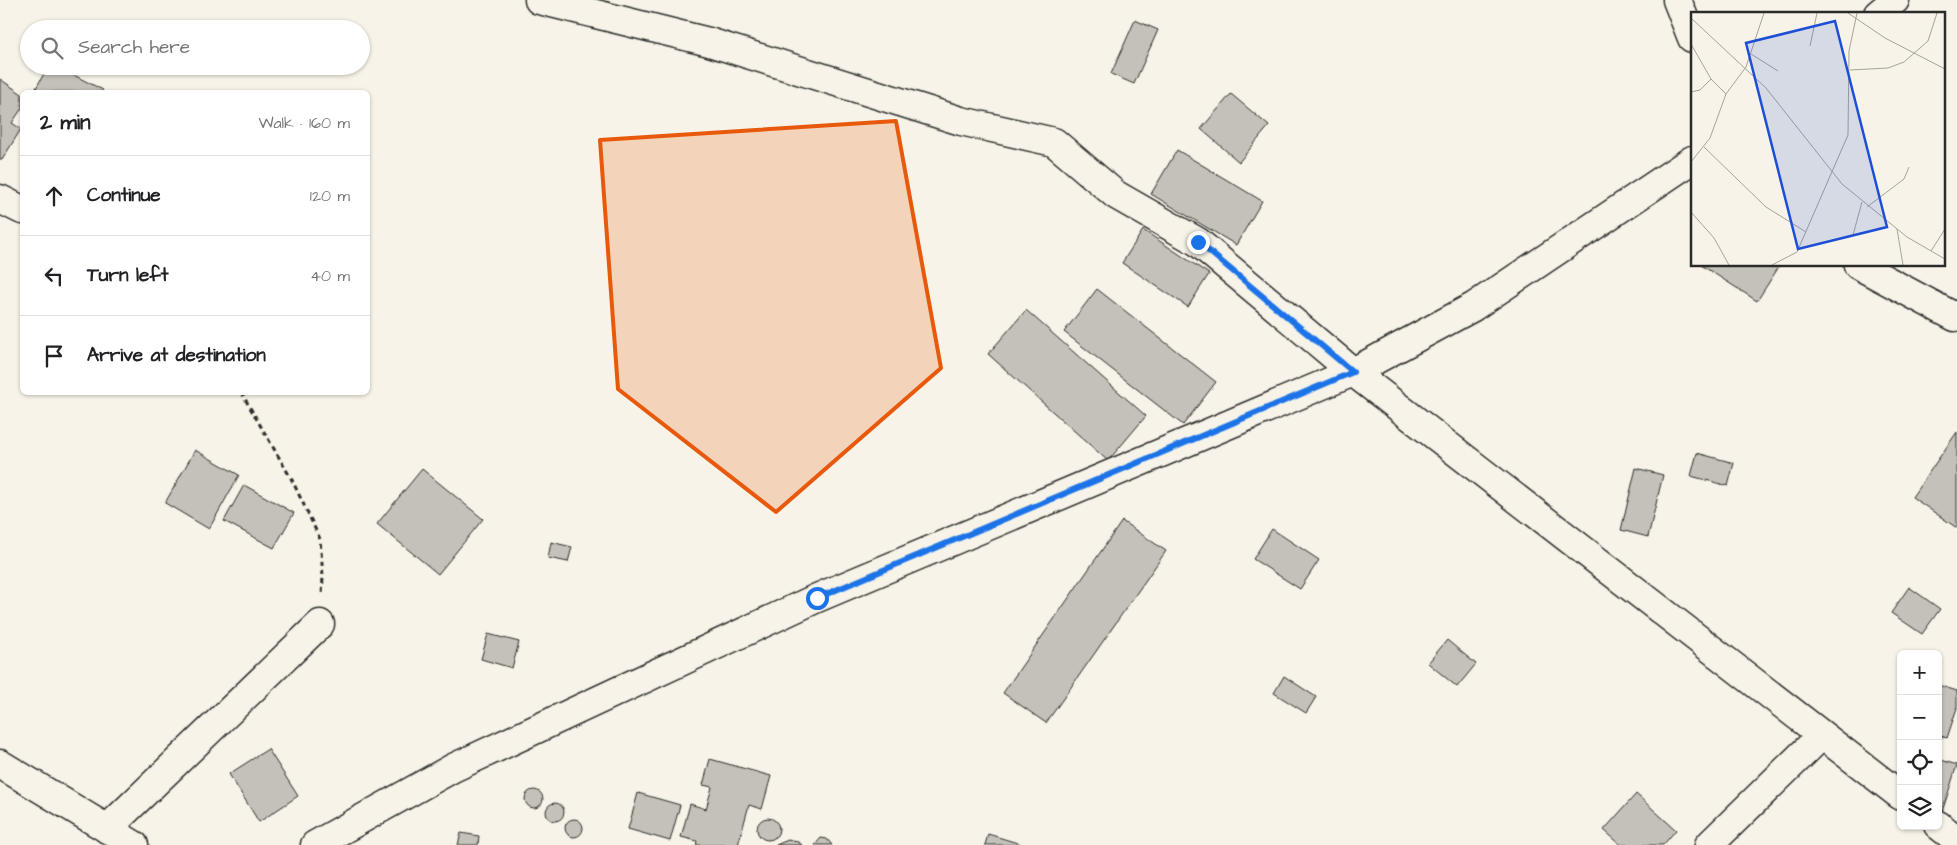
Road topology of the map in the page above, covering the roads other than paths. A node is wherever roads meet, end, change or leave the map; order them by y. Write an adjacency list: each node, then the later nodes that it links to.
1 (539, 0): 11 (street)
2 (1677, 0): 5 (street)
3 (1895, 0): 4 (street)
4 (1880, 12)
5 (1691, 35)
6 (1688, 168): 11 (street)
7 (0, 198): 8 (street)
8 (20, 209)
9 (1860, 266): 10 (street)
10 (1955, 317)
11 (1353, 372): 13 (street); 20 (street)
12 (320, 624): 17 (street)
13 (1822, 735): 15 (street); 21 (street)
14 (0, 764): 17 (street)
15 (1897, 793)
16 (1942, 828): 18 (street)
17 (108, 829): 19 (street)
18 (1957, 840)
19 (134, 845)
20 (315, 845)
21 (1710, 845)

